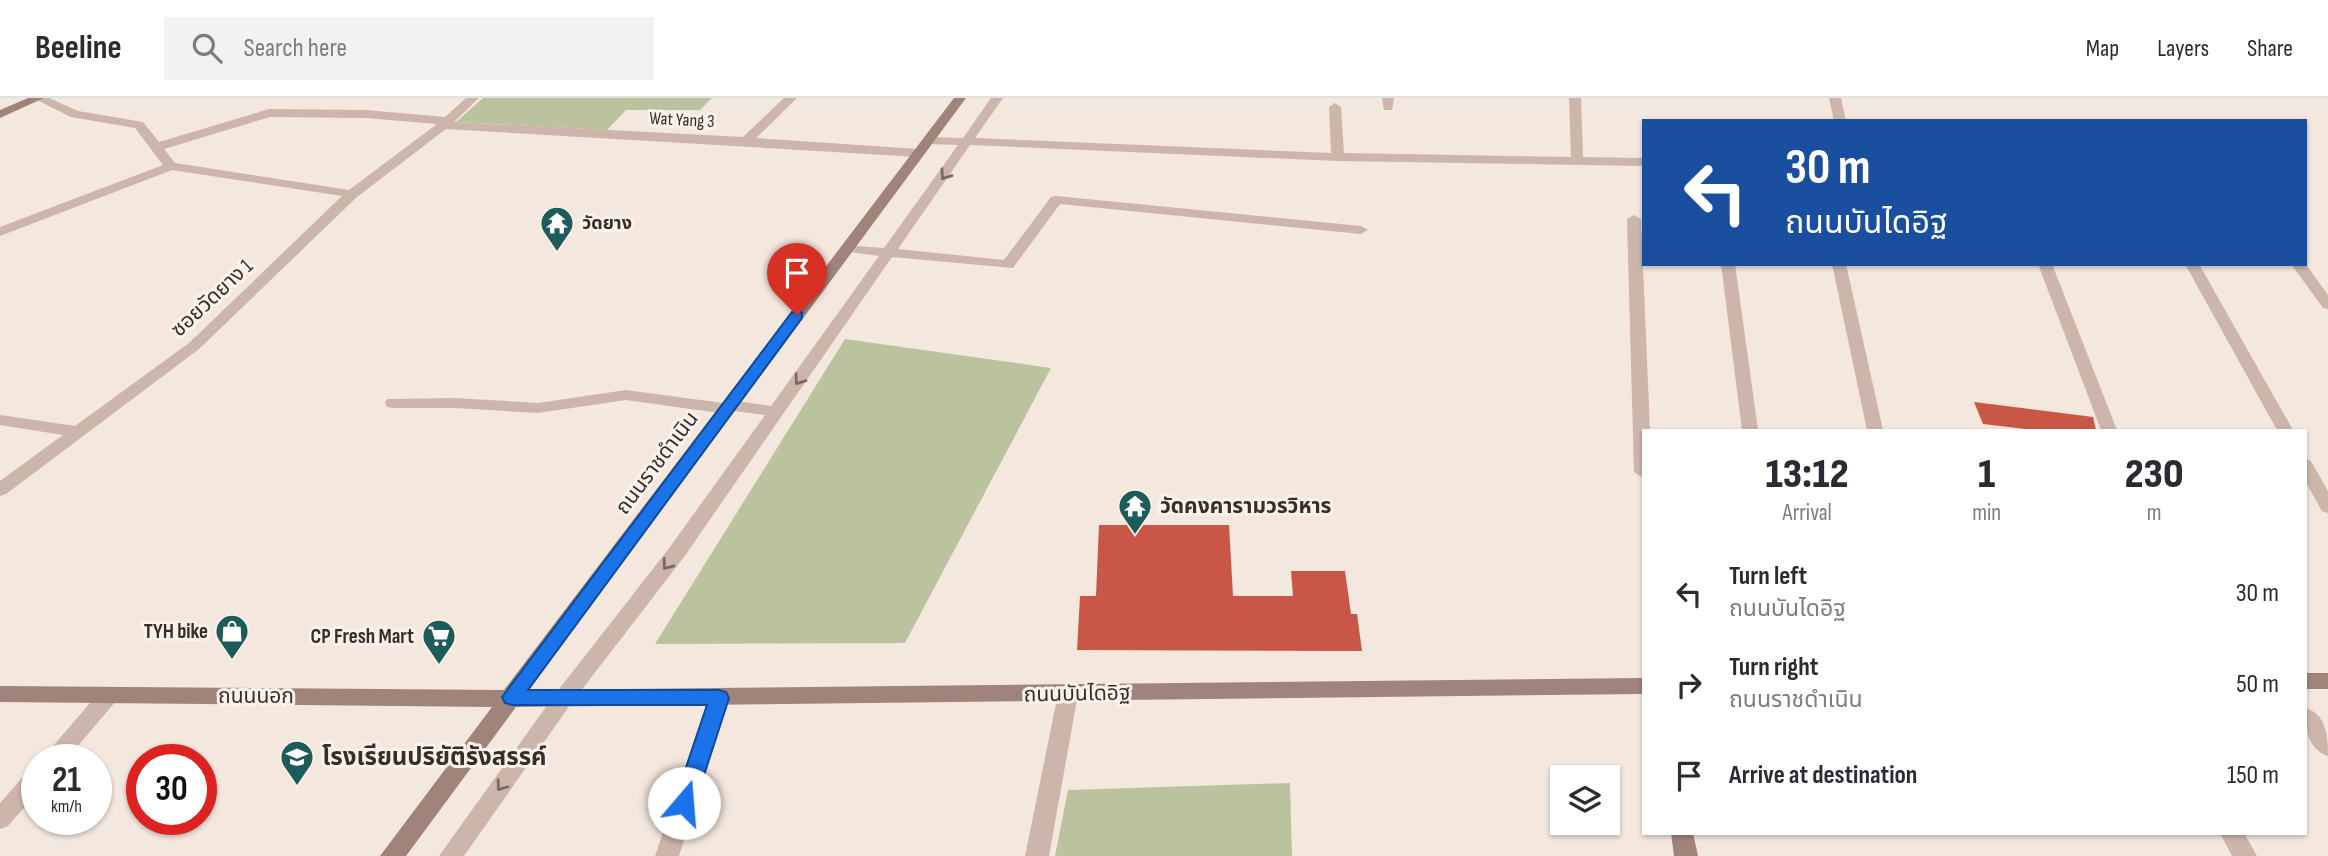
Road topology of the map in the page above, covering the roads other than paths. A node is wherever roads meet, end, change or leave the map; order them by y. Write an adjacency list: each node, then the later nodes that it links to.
1 (39, 98): 9 (main road); 14 (street)
2 (473, 98): 11 (street, ซอยวัดยาง 1)
3 (791, 98): 12 (street)
4 (960, 98): 15 (main road, ถนนราชดำเนิน)
5 (997, 98): 13 (street)
6 (1575, 98): 17 (street)
7 (1835, 98): 10 (street)
8 (1335, 107): 16 (street)
9 (0, 114)
10 (1840, 119)
11 (445, 123): 12 (street, Wat Yang 3); 14 (street, Wat Yang 3); 20 (street, ซอยวัดยาง 1)
12 (747, 141): 15 (street, Wat Yang 3)
13 (968, 142): 15 (street, Wat Yang 3); 16 (street, Wat Yang 3); 25 (street, one-way to 25)
14 (156, 146): 19 (street)
15 (923, 147): 24 (main road, ถนนราชดำเนิน)
16 (1338, 157): 17 (street, Wat Yang 3)
17 (1577, 161): 18 (street, Wat Yang 3)
18 (1642, 162)
19 (171, 166): 20 (street); 23 (street)
20 (352, 194): 40 (street, ซอยวัดยาง 1)
21 (1634, 219): 41 (street)
22 (1361, 230): 25 (street)
23 (0, 232)
24 (847, 248): 25 (street); 33 (main road, ถนนราชดำเนิน)
25 (890, 253): 34 (street, one-way to 34)
26 (1728, 266): 36 (street)
27 (1839, 266): 37 (street)
28 (2046, 266): 38 (street)
29 (2193, 266): 39 (street)
30 (2299, 266): 31 (street)
31 (2328, 305)
32 (393, 403): 33 (street)
33 (728, 407): 34 (street); 51 (main road, ถนนราชดำเนิน)
34 (776, 412): 53 (street, one-way to 53)
35 (0, 420): 40 (street)
36 (1750, 429)
37 (1875, 429)
38 (2109, 429)
39 (2284, 429)
40 (81, 432): 43 (street, ซอยวัดยาง 1)
41 (1642, 444)
42 (2307, 469): 44 (street)
43 (0, 490)
44 (2328, 507)
45 (2307, 681): 46 (main road)
46 (2328, 681)
47 (1642, 686): 49 (main road, ถนนบันไดอิฐ)
48 (0, 694): 50 (main road, ถนนนอก)
49 (1068, 694): 52 (main road, ถนนบันไดอิฐ); 64 (street)
50 (109, 695): 51 (main road, ถนนนอก); 55 (street)
51 (512, 697): 53 (main road, ถนนบันไดอิฐ); 61 (main road, ถนนราชดำเนิน)
52 (719, 698): 53 (main road, ถนนบันไดอิฐ); 63 (street)
53 (563, 699): 62 (street, one-way to 62)
54 (2307, 719): 56 (street)
55 (66, 744)
56 (2328, 747)
57 (21, 795): 58 (street)
58 (0, 819)
59 (1682, 835): 65 (main road)
60 (2232, 835): 66 (street)
61 (392, 856)
62 (451, 856)
63 (667, 856)
64 (1037, 856)
65 (1686, 856)
66 (2245, 856)

